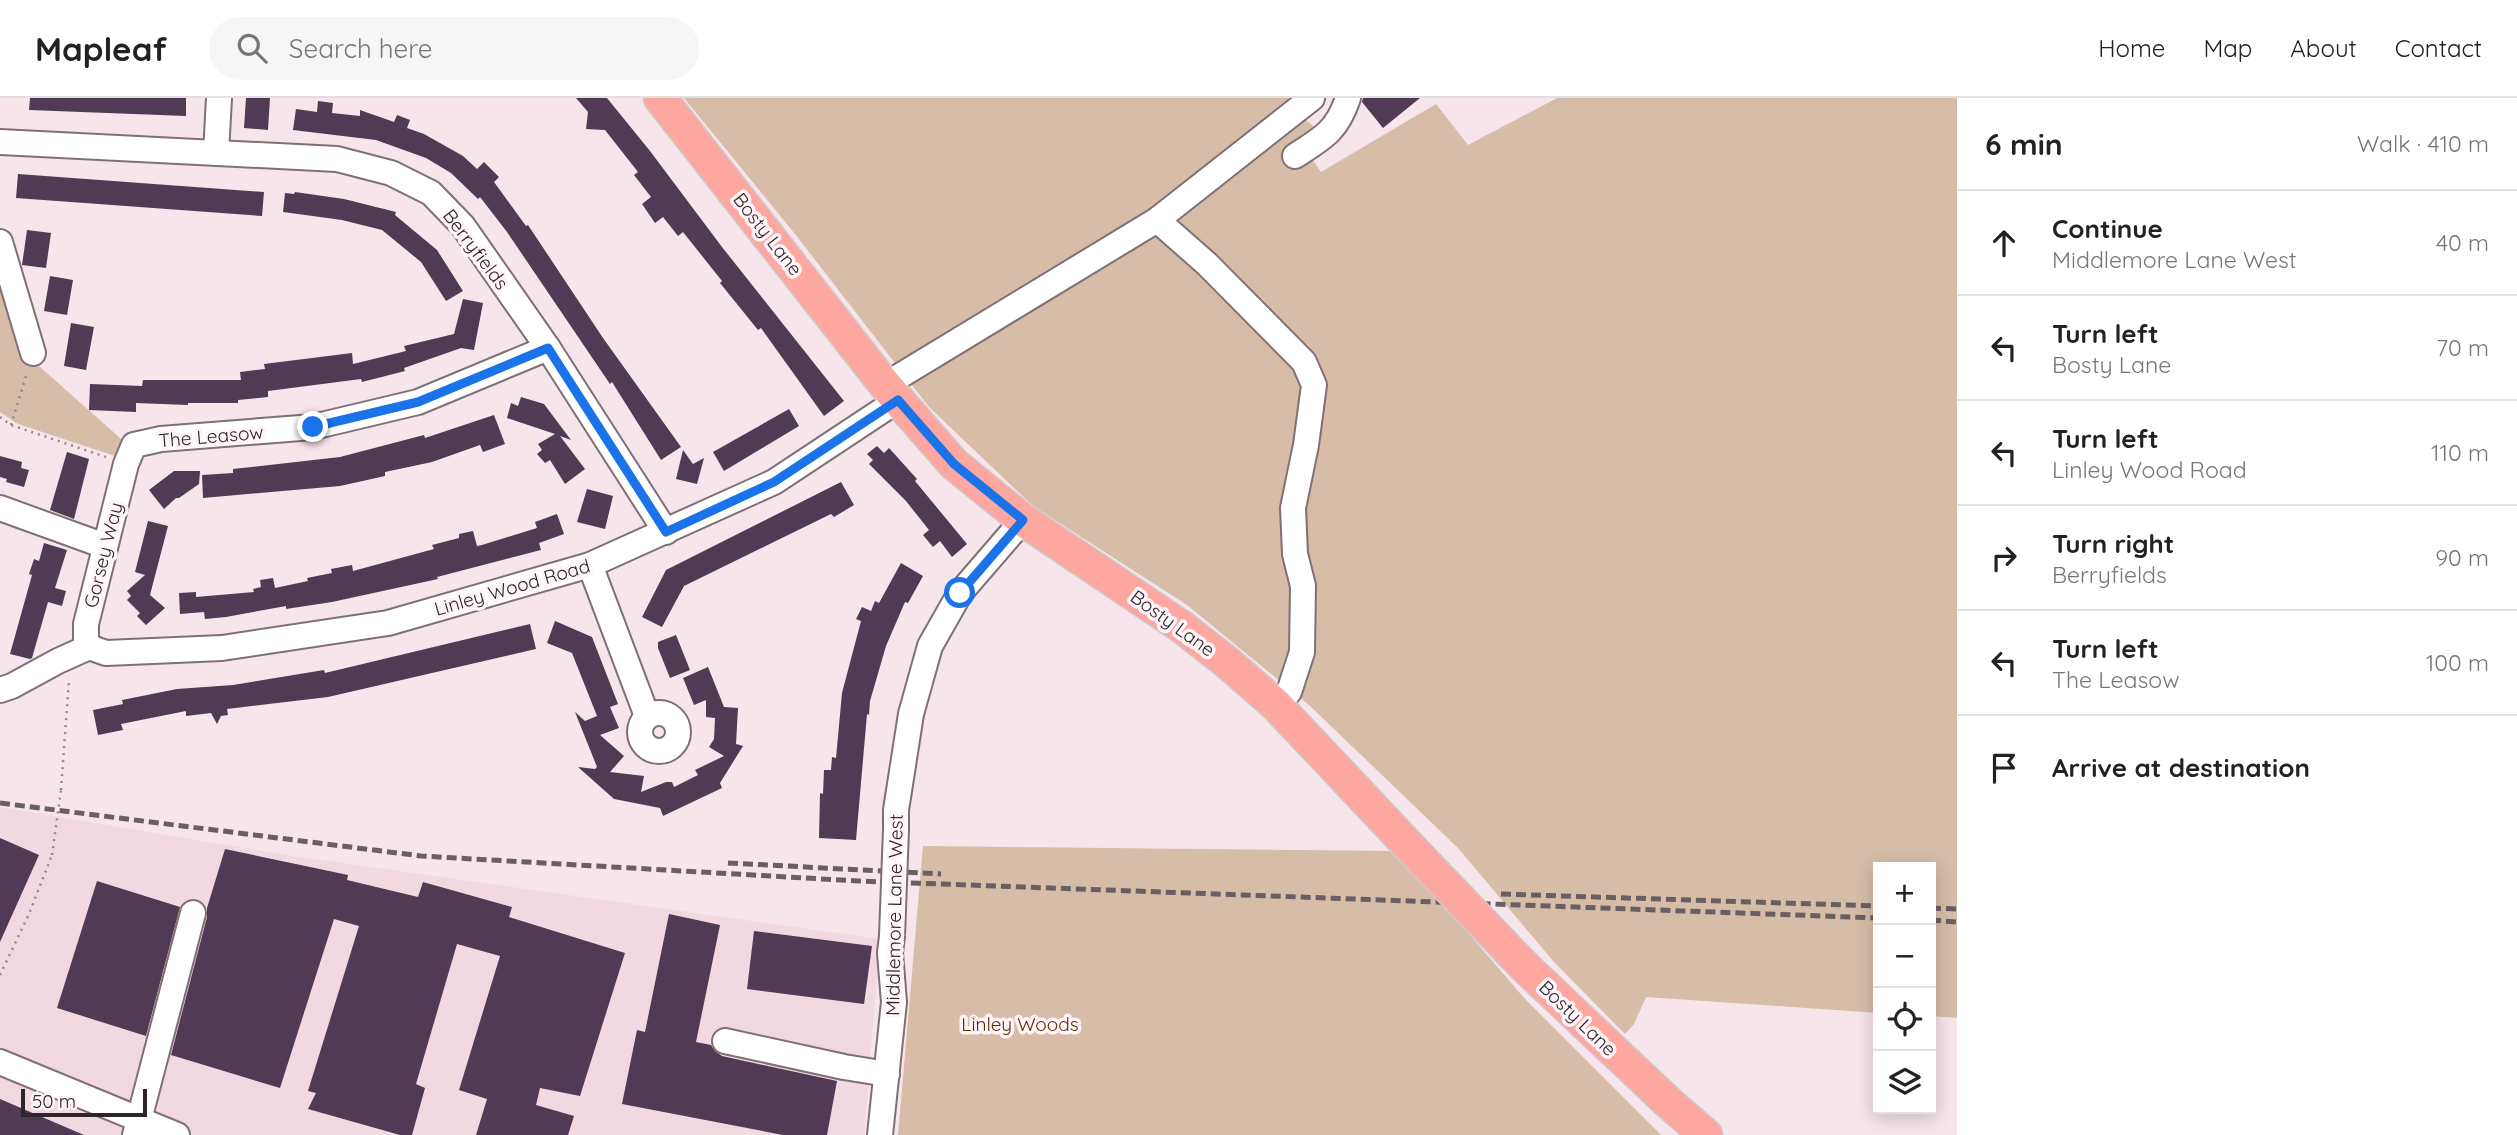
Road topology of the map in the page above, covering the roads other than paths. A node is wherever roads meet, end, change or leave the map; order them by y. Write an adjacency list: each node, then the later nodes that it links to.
1 (219, 98): 6 (street)
2 (660, 98): 12 (main road, Bosty Lane)
3 (1312, 98): 8 (street, Linley Wood Road)
4 (1348, 98): 7 (street)
5 (0, 142): 6 (street, Berryfields)
6 (216, 153): 10 (street, Berryfields)
7 (1295, 156)
8 (1157, 220): 12 (street, Linley Wood Road); 21 (street)
9 (0, 242): 11 (street)
10 (548, 348): 13 (street, The Leasow); 16 (street, Berryfields)
11 (33, 353)
12 (891, 392): 15 (main road, Bosty Lane); 16 (street, Linley Wood Road)
13 (126, 464): 17 (street, Gorsey Way)
14 (0, 508): 17 (street)
15 (1023, 520): 21 (main road, Bosty Lane); 26 (street, Middlemore Lane West, bridge)
16 (666, 532): 18 (street, Linley Wood Road)
17 (105, 546): 19 (street, Gorsey Way)
18 (590, 565): 19 (street, Linley Wood Road); 22 (street)
19 (89, 647): 20 (street)
20 (0, 690)
21 (1276, 705): 30 (main road, Bosty Lane, bridge)
22 (647, 716)
23 (193, 913): 27 (street)
24 (725, 1041): 26 (street)
25 (0, 1062): 27 (street)
26 (887, 1074): 29 (street, Middlemore Lane West)
27 (138, 1128): 28 (street)
28 (177, 1135)
29 (880, 1135)
30 (1706, 1135)

